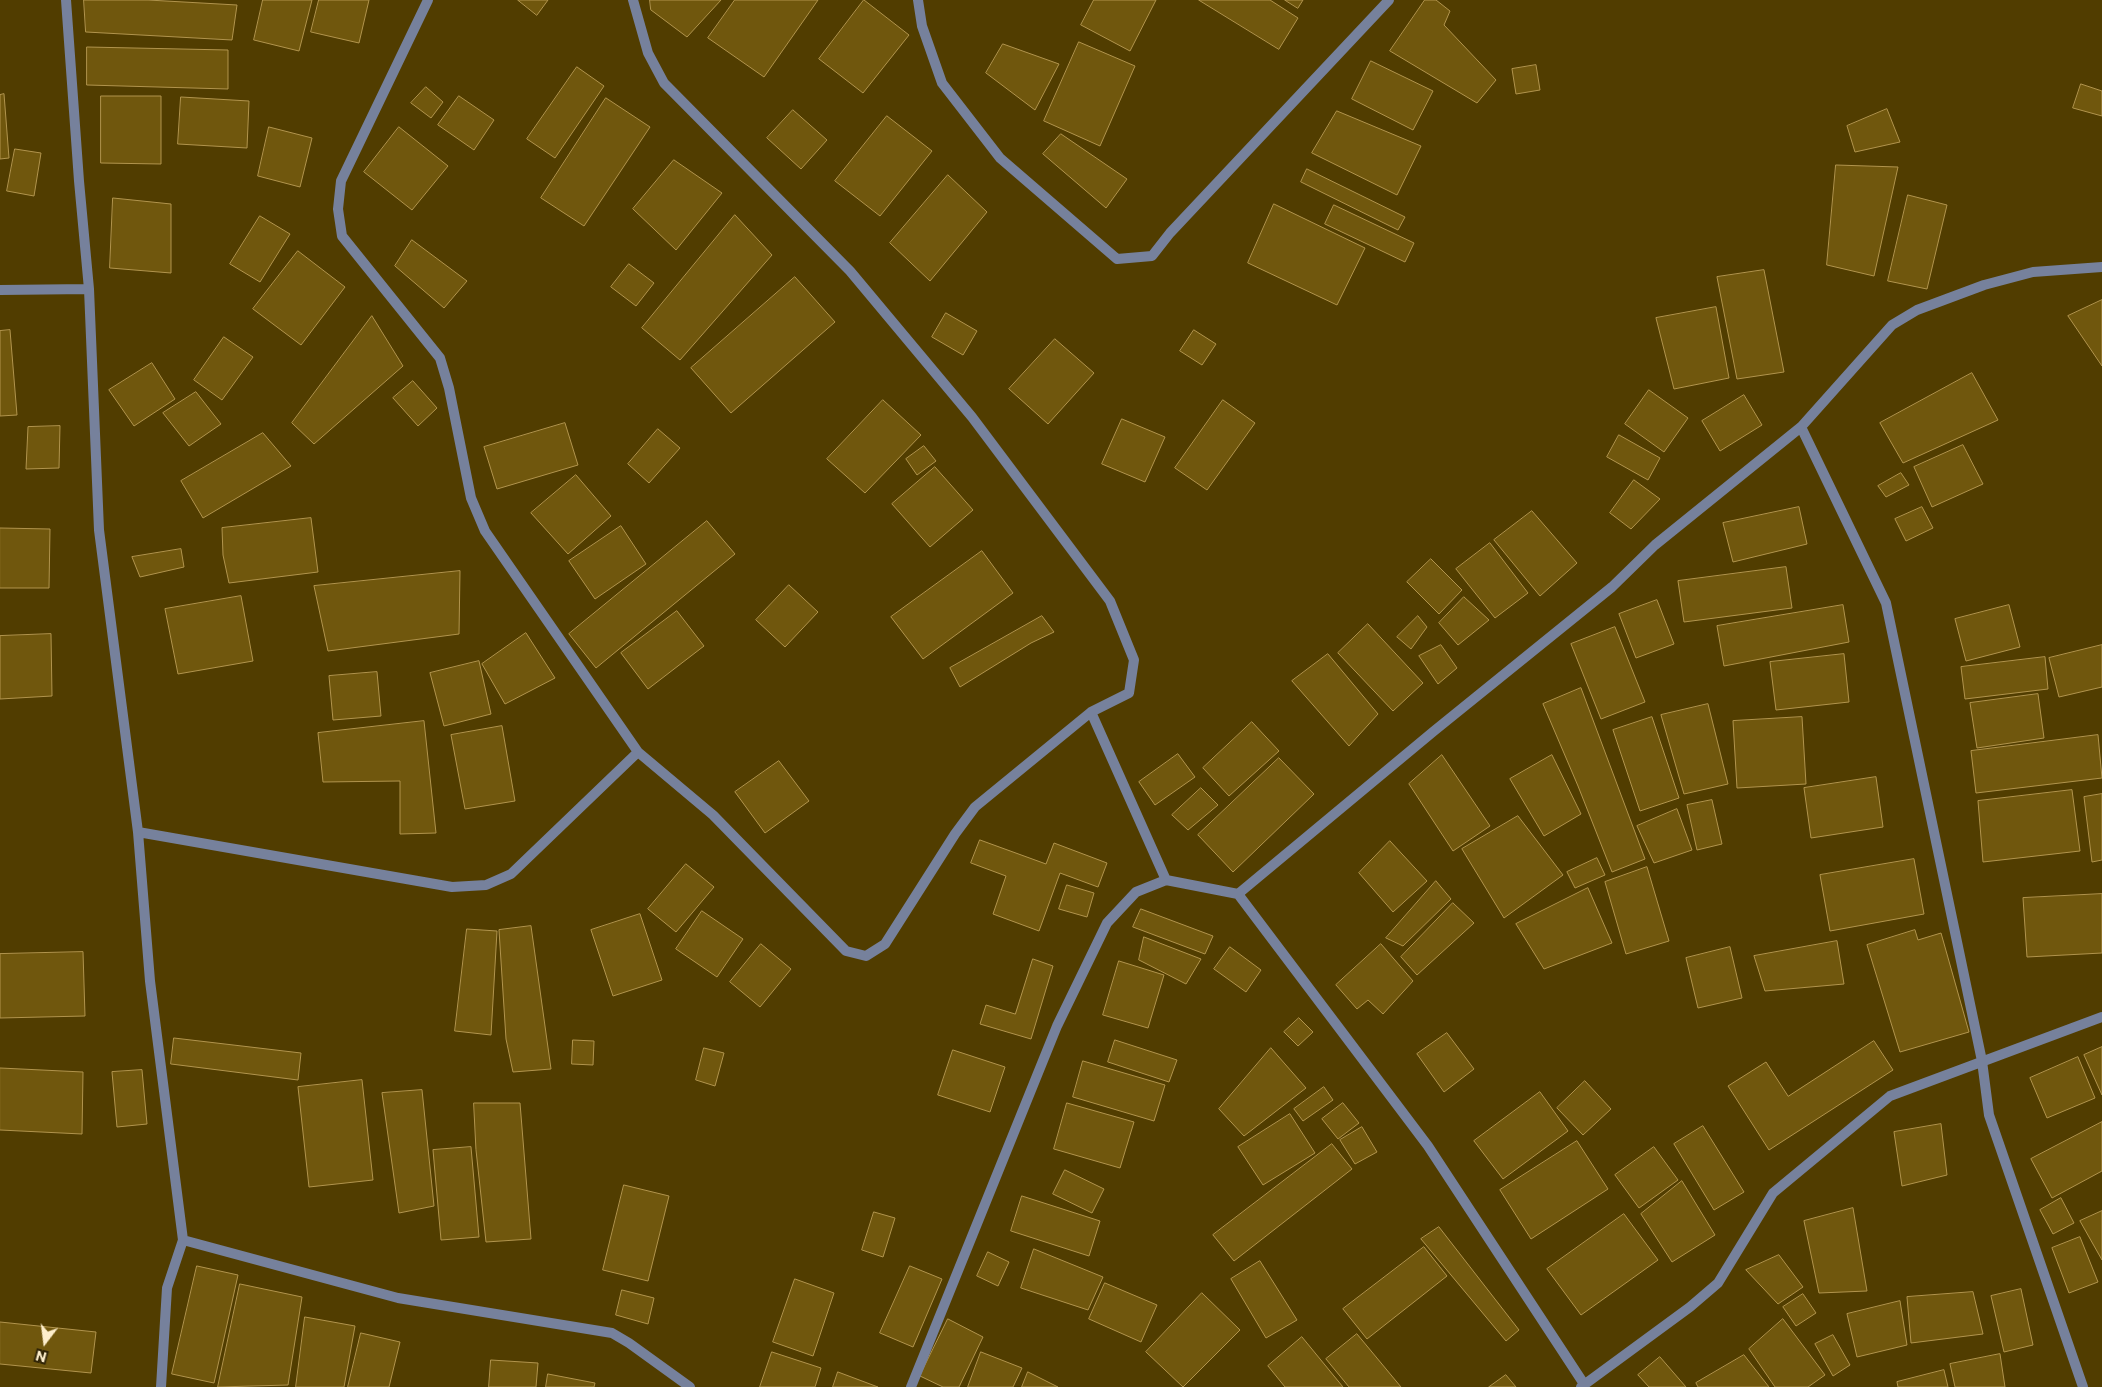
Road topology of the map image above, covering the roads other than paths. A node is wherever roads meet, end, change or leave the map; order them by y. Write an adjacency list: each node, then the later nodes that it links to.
1 (66, 0): 7 (street)
2 (428, 0): 11 (street)
3 (633, 0): 10 (street)
4 (918, 0): 5 (street)
5 (1389, 0)
6 (2102, 267): 9 (street)
7 (89, 288): 8 (street); 12 (street)
8 (0, 290)
9 (1801, 427): 14 (street); 16 (street)
10 (1090, 712): 11 (street); 13 (street)
11 (638, 752): 12 (street)
12 (138, 832): 17 (street)
13 (1166, 880): 14 (street); 21 (street)
14 (1238, 894): 18 (street)
15 (2102, 1017): 16 (street)
16 (1982, 1061): 18 (street); 22 (street)
17 (183, 1240): 19 (street); 20 (street)
18 (1583, 1386)
19 (161, 1387)
20 (690, 1387)
21 (911, 1387)
22 (2083, 1387)

